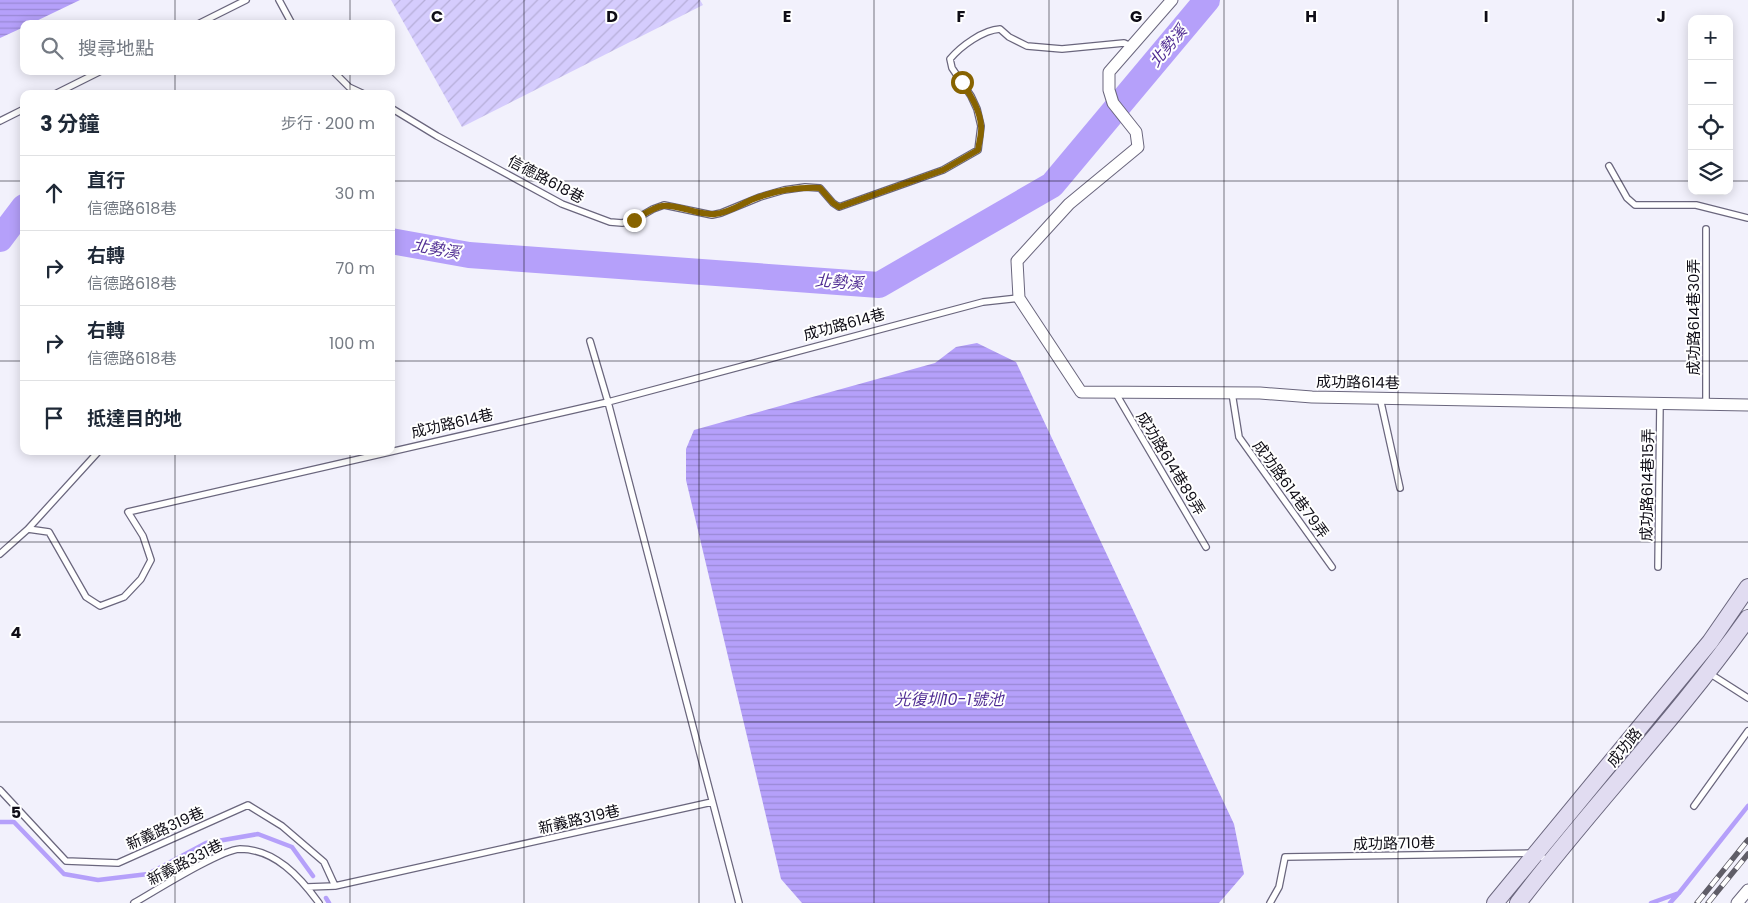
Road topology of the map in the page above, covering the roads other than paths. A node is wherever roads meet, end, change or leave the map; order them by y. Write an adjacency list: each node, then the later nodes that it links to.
1 (246, 0): 4 (lane)
2 (279, 0): 5 (lane)
3 (1172, 0): 6 (street)
4 (206, 20)
5 (290, 20)
6 (1131, 46): 11 (lane, 信德路618巷); 17 (street)
7 (93, 75): 9 (lane)
8 (337, 75): 10 (lane)
9 (63, 90)
10 (355, 90)
11 (395, 110)
12 (20, 111): 13 (lane)
13 (0, 121)
14 (1610, 166): 15 (lane)
15 (1748, 218)
16 (1706, 229): 24 (lane, 成功路614巷30弄)
17 (1019, 298): 19 (street, 成功路614巷); 22 (lane, 成功路614巷)
18 (590, 341): 22 (lane)
19 (1115, 392): 20 (street, 成功路614巷); 31 (lane, 成功路614巷89弄)
20 (1232, 393): 21 (street, 成功路614巷); 33 (lane, 成功路614巷79弄)
21 (1380, 398): 23 (street, 成功路614巷); 29 (lane)
22 (608, 402): 26 (lane, 成功路614巷); 42 (lane)
23 (1660, 403): 24 (street, 成功路614巷); 34 (lane, 成功路614巷15弄)
24 (1706, 404): 25 (street, 成功路614巷)
25 (1748, 405)
26 (395, 451)
27 (95, 455): 30 (lane)
28 (377, 455): 30 (lane, 成功路614巷)
29 (1400, 488)
30 (28, 529): 32 (lane)
31 (1206, 547)
32 (0, 554)
33 (1332, 567)
34 (1658, 567)
35 (1748, 587): 37 (street, 成功路)
36 (1748, 618): 38 (street, 成功路)
37 (1695, 660): 38 (lane); 44 (street, 成功路)
38 (1707, 672): 39 (lane); 44 (street, 成功路)
39 (1748, 698)
40 (1748, 731): 43 (lane)
41 (0, 790): 45 (lane, 新義路319巷)
42 (712, 802): 45 (lane, 新義路319巷); 50 (lane)
43 (1694, 806)
44 (1542, 858): 51 (lane, 成功路710巷); 52 (street, 成功路); 53 (street, 成功路)
45 (335, 886): 46 (lane, 新義路319巷)
46 (307, 887): 48 (lane, 新義路331巷); 49 (lane, 新義路331巷)
47 (1748, 890): 54 (street)
48 (134, 903)
49 (320, 903)
50 (739, 903)
51 (1270, 903)
52 (1495, 903)
53 (1518, 903)
54 (1737, 903)

